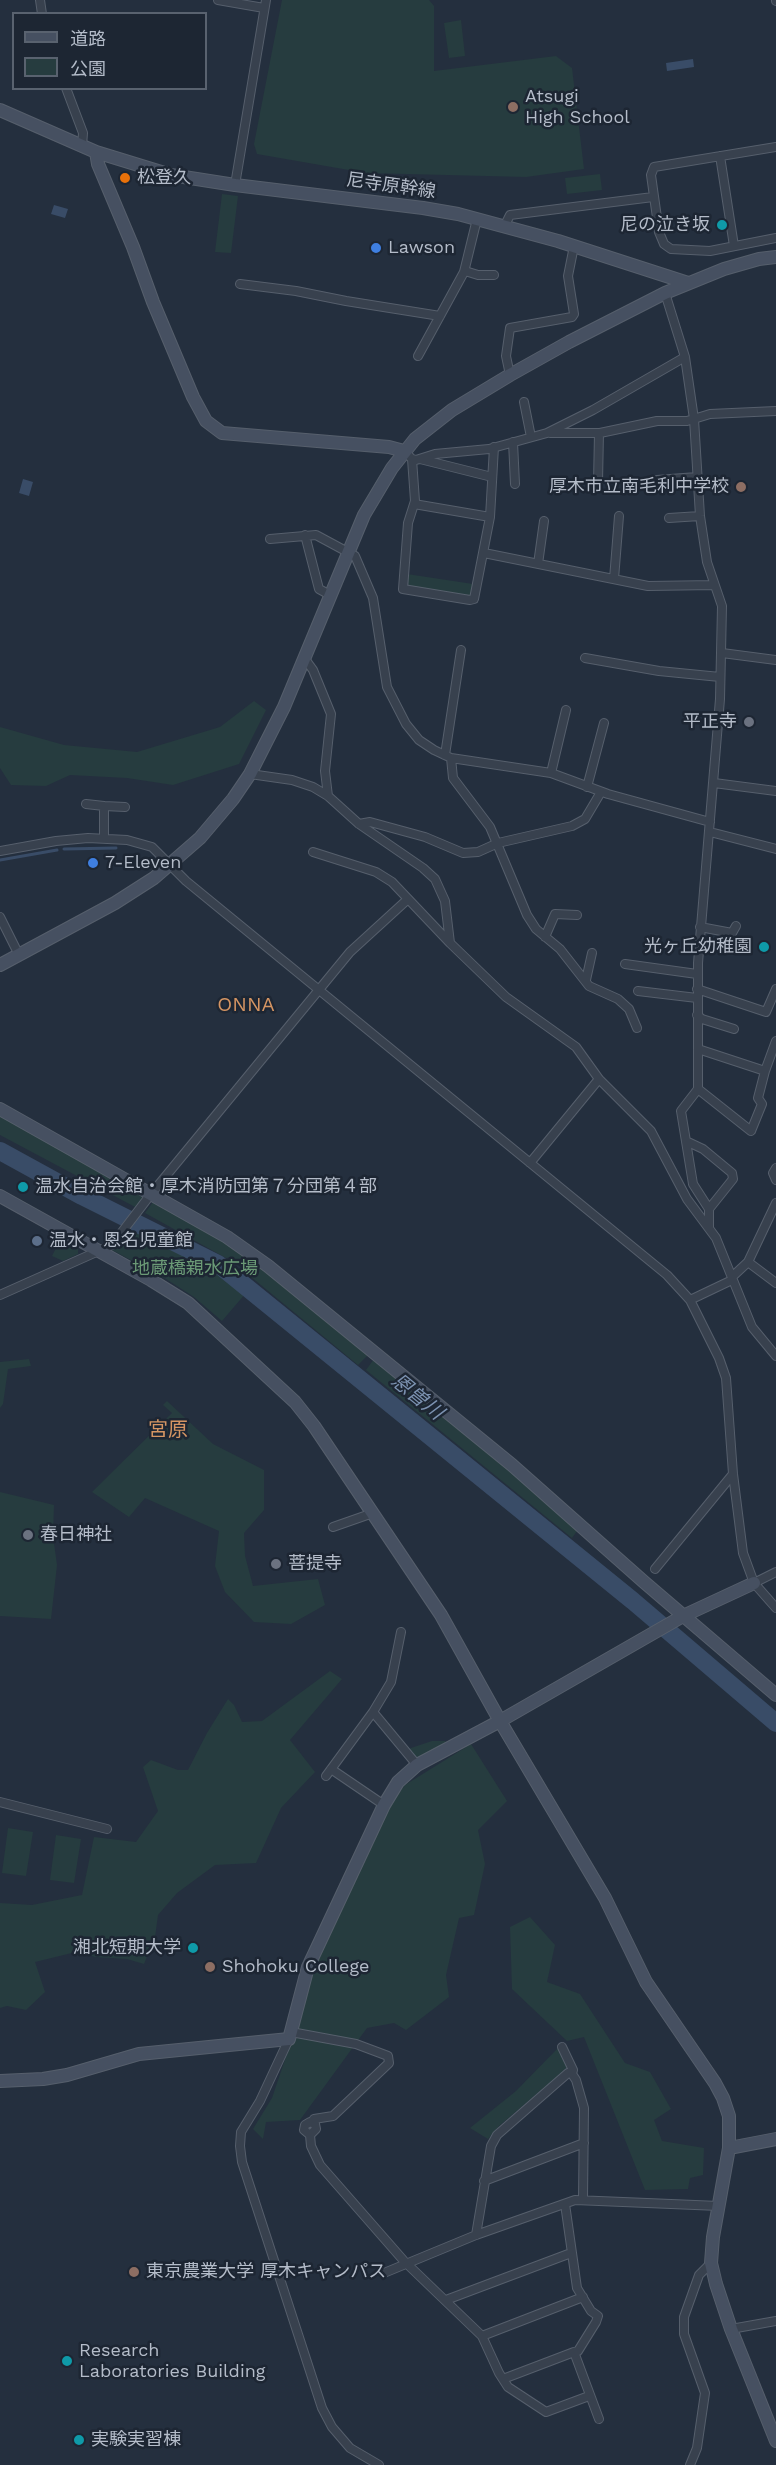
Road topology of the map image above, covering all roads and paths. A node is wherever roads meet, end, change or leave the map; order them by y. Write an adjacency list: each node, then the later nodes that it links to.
1 (218, 0): 2 (street)
2 (265, 4): 9 (street)
3 (67, 90): 5 (street)
4 (0, 110): 5 (street, 尼寺原幹線)
5 (82, 146): 7 (street, 尼寺原幹線)
6 (776, 147): 8 (street)
7 (96, 152): 9 (street, 尼寺原幹線); 34 (street)
8 (720, 156): 10 (street); 15 (street)
9 (235, 185): 11 (street, 尼寺原幹線)
10 (653, 197): 12 (street); 15 (street)
11 (477, 219): 12 (street, 尼寺原幹線); 17 (street)
12 (505, 225): 14 (street, 尼寺原幹線)
13 (776, 238): 15 (street)
14 (574, 246): 19 (street, 尼寺原幹線); 25 (street)
15 (734, 246)
16 (776, 257): 19 (street)
17 (465, 271): 18 (street); 22 (street)
18 (494, 275)
19 (688, 283): 21 (street)
20 (240, 284): 22 (street)
21 (665, 293): 24 (street); 25 (street)
22 (440, 316): 23 (street)
23 (418, 356)
24 (685, 357): 28 (street); 29 (street)
25 (510, 375): 34 (street)
26 (525, 402): 31 (street)
27 (776, 411): 28 (street)
28 (694, 419): 30 (street); 36 (street)
29 (547, 433): 30 (street); 31 (street)
30 (599, 433): 38 (street)
31 (531, 437): 32 (street)
32 (513, 442): 33 (street); 39 (street)
33 (494, 447): 34 (street); 35 (street)
34 (412, 456): 35 (street); 40 (street); 48 (street)
35 (492, 477): 43 (street)
36 (697, 477): 37 (street); 42 (street)
37 (657, 480)
38 (598, 482)
39 (515, 484)
40 (414, 504): 43 (street); 49 (street)
41 (620, 516): 51 (street)
42 (700, 516): 44 (street); 52 (street)
43 (490, 518): 49 (street)
44 (669, 518)
45 (544, 521): 50 (street)
46 (305, 535): 47 (street); 48 (street); 53 (street)
47 (270, 539)
48 (349, 552): 53 (street); 62 (street)
49 (484, 553): 50 (street)
50 (538, 564): 51 (street)
51 (614, 579): 52 (street)
52 (714, 585): 55 (street)
53 (330, 595): 57 (street)
54 (461, 650): 62 (street)
55 (722, 652): 58 (street); 59 (street)
56 (585, 658): 59 (street)
57 (305, 659): 64 (street); 69 (street)
58 (776, 660)
59 (720, 677): 65 (street)
60 (566, 710): 63 (street)
61 (604, 723): 66 (street)
62 (448, 757): 63 (street); 77 (street)
63 (550, 772): 66 (street)
64 (249, 774): 69 (street); 81 (street)
65 (714, 783): 67 (street); 73 (street)
66 (587, 786): 68 (street)
67 (776, 791)
68 (601, 792): 73 (street); 77 (street)
69 (328, 796): 74 (street)
70 (86, 804): 71 (street)
71 (104, 806): 72 (street); 76 (street)
72 (125, 807)
73 (710, 822): 75 (street)
74 (359, 824): 77 (street); 88 (street)
75 (710, 832): 78 (street); 86 (street)
76 (104, 838): 79 (street); 81 (street)
77 (498, 843): 87 (street)
78 (776, 849)
79 (0, 851)
80 (314, 852): 82 (street)
81 (171, 865): 90 (street); 95 (street)
82 (408, 899): 88 (street); 95 (street)
83 (577, 915): 87 (street)
84 (0, 917): 90 (street)
85 (736, 926): 86 (street)
86 (700, 927): 93 (street)
87 (545, 937): 94 (street)
88 (450, 944): 105 (street)
89 (592, 953): 94 (street)
90 (19, 955): 91 (street)
91 (0, 964)
92 (625, 964): 93 (street)
93 (697, 974): 98 (street)
94 (586, 981): 100 (street)
95 (319, 989): 109 (street); 112 (street)
96 (776, 989): 98 (street)
97 (638, 991): 98 (street)
98 (697, 994): 99 (street)
99 (697, 1015): 101 (street); 103 (street)
100 (637, 1028)
101 (734, 1029)
102 (776, 1041): 104 (street)
103 (698, 1049): 104 (street); 106 (street)
104 (765, 1071): 106 (street)
105 (599, 1079): 109 (street); 116 (street)
106 (698, 1089): 108 (street)
107 (0, 1109): 112 (street)
108 (686, 1142): 115 (street); 115 (street)
109 (530, 1163): 122 (street)
110 (776, 1168): 111 (street)
111 (776, 1180)
112 (151, 1194): 117 (street); 131 (street)
113 (0, 1196): 117 (street)
114 (776, 1203): 118 (street)
115 (709, 1209): 116 (street)
116 (709, 1228): 119 (street)
117 (99, 1253): 121 (street); 125 (street)
118 (748, 1262): 119 (street); 120 (street)
119 (733, 1278): 122 (street); 123 (street)
120 (776, 1283)
121 (0, 1295)
122 (690, 1300): 124 (street)
123 (776, 1356)
124 (734, 1474): 127 (street); 129 (street)
125 (373, 1513): 126 (street); 135 (street)
126 (333, 1527)
127 (655, 1569)
128 (776, 1572): 129 (street)
129 (754, 1583): 130 (street); 131 (street)
130 (776, 1608)
131 (679, 1618): 133 (street); 135 (street)
132 (401, 1632): 134 (street)
133 (776, 1695)
134 (373, 1712): 136 (street); 138 (street)
135 (500, 1721): 136 (street); 146 (street)
136 (417, 1765): 138 (street)
137 (0, 1802): 139 (street)
138 (384, 1805): 140 (street)
139 (107, 1829)
140 (290, 2036): 143 (street); 154 (street); 166 (street)
141 (562, 2047): 142 (street)
142 (572, 2074): 145 (street); 147 (street)
143 (0, 2081)
144 (776, 2139): 146 (street)
145 (584, 2143): 147 (street); 148 (street)
146 (729, 2148): 150 (street)
147 (484, 2181): 151 (street)
148 (583, 2199): 149 (street); 150 (street)
149 (566, 2204): 151 (street); 152 (street)
150 (719, 2206): 153 (street)
151 (476, 2235): 154 (street)
152 (571, 2253): 156 (street); 157 (street)
153 (711, 2263): 159 (street); 167 (street)
154 (408, 2264): 155 (street); 157 (street)
155 (384, 2273)
156 (583, 2297): 160 (street); 161 (street)
157 (446, 2300): 160 (street)
158 (776, 2321): 159 (street)
159 (731, 2329): 165 (street)
160 (482, 2336): 162 (street)
161 (573, 2352): 162 (street); 163 (street)
162 (503, 2379): 163 (street)
163 (589, 2396): 164 (street)
164 (599, 2419)
165 (776, 2442)
166 (379, 2465)
167 (690, 2465)

